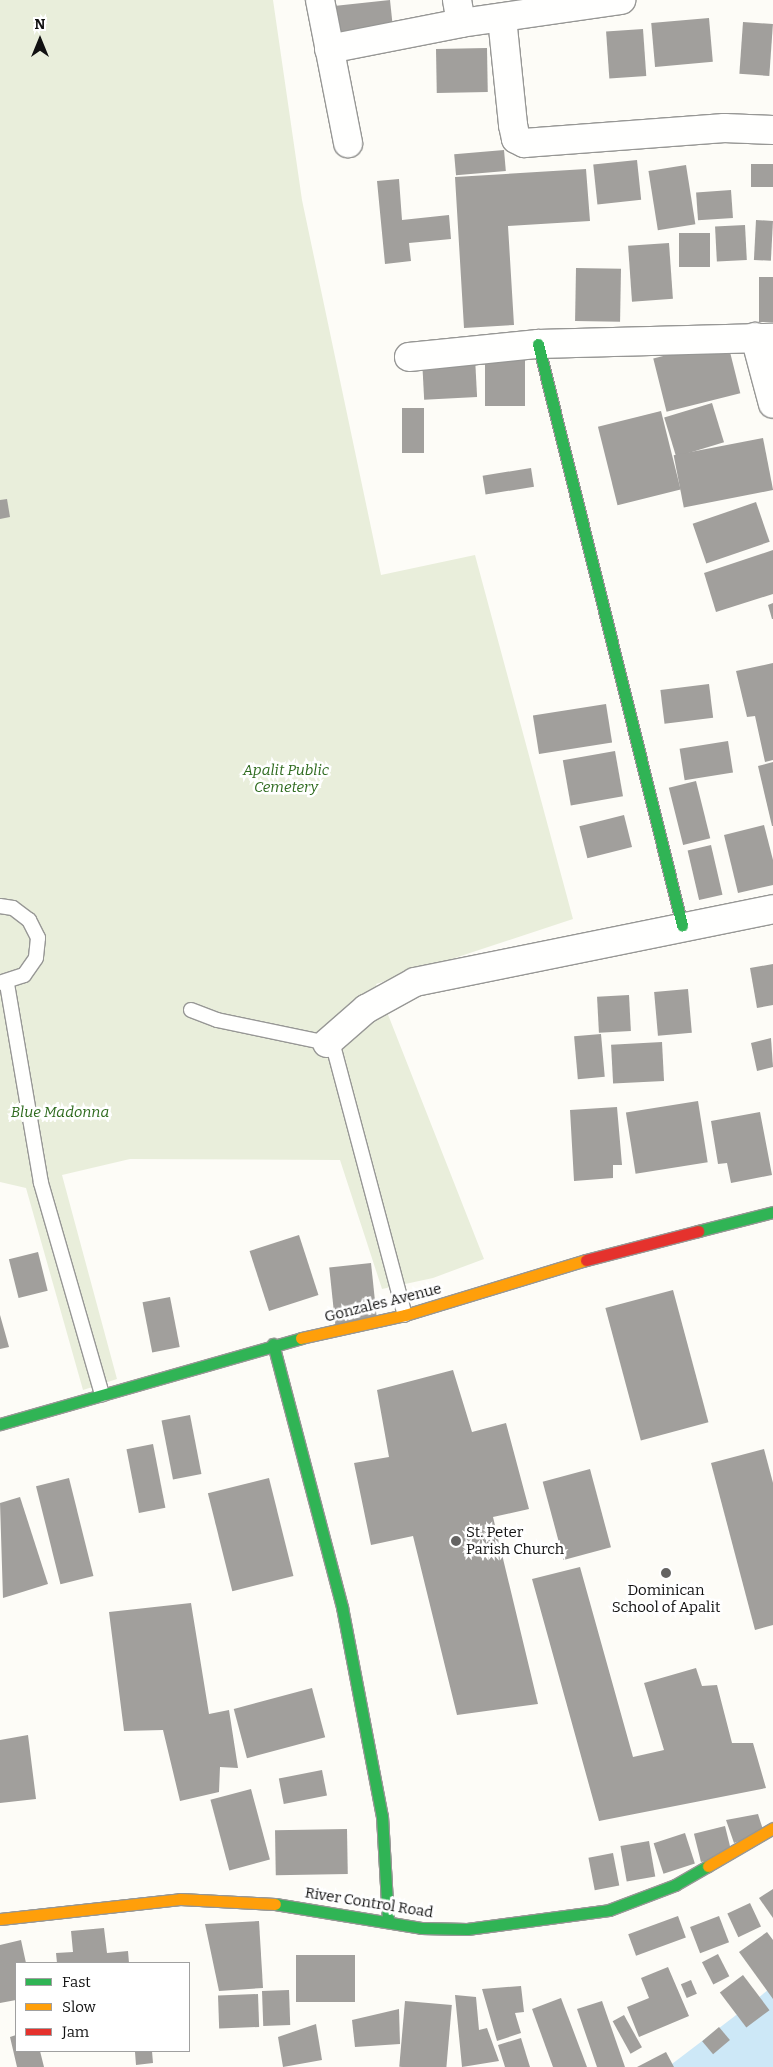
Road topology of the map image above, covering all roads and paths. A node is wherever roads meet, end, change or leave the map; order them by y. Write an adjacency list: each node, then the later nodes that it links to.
1 (320, 0): 5 (street)
2 (621, 0): 4 (street)
3 (459, 12): 4 (street); 5 (street)
4 (502, 18): 6 (street)
5 (329, 49): 7 (street)
6 (773, 130)
7 (348, 143)
8 (764, 337): 9 (street); 11 (street)
9 (538, 344): 10 (street); 14 (street)
10 (409, 357)
11 (773, 404)
12 (0, 906): 15 (lane)
13 (773, 909): 14 (street)
14 (682, 924): 17 (street)
15 (3, 983): 21 (lane)
16 (191, 1010): 17 (lane)
17 (327, 1043): 19 (lane)
18 (773, 1212): 19 (street, Gonzales Avenue)
19 (405, 1315): 20 (street, Gonzales Avenue)
20 (273, 1344): 21 (street, Gonzales Avenue); 25 (street)
21 (102, 1394): 22 (street, Gonzales Avenue)
22 (0, 1424)
23 (773, 1828): 25 (street, River Control Road)
24 (0, 1919): 25 (street, River Control Road)
25 (388, 1921)

